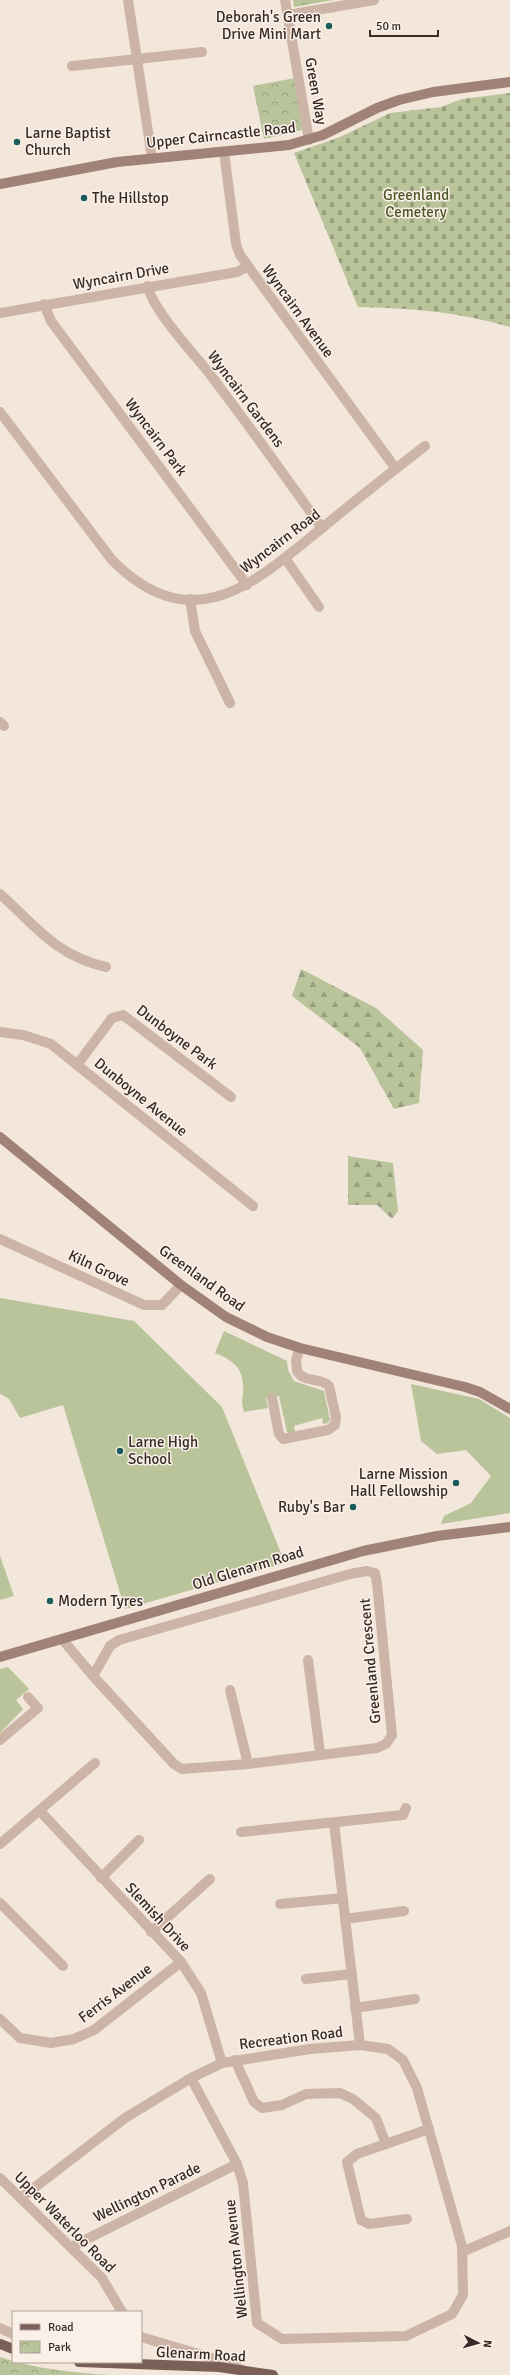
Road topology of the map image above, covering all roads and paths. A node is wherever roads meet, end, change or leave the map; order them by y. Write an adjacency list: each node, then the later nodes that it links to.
1 (128, 0): 6 (street)
2 (285, 0): 4 (street, Green Way)
3 (374, 0): 4 (street)
4 (288, 15): 9 (street, Green Way)
5 (202, 52): 6 (street)
6 (137, 59): 7 (street); 11 (street)
7 (72, 66)
8 (510, 82): 9 (street, Upper Cairncastle Road)
9 (309, 140): 10 (street, Upper Cairncastle Road)
10 (224, 152): 11 (street, Upper Cairncastle Road); 13 (street, Wyncairn Avenue)
11 (152, 158): 12 (street, Upper Cairncastle Road)
12 (0, 184)
13 (247, 267): 14 (street, Wyncairn Drive); 19 (street, Wyncairn Avenue)
14 (148, 286): 15 (street, Wyncairn Drive); 20 (street, Wyncairn Gardens)
15 (44, 304): 16 (street, Wyncairn Drive); 22 (street, Wyncairn Park)
16 (0, 313)
17 (0, 412): 23 (street, Wyncairn Road)
18 (425, 446): 19 (street, Wyncairn Road)
19 (396, 469): 20 (street, Wyncairn Road)
20 (322, 528): 21 (street, Wyncairn Road)
21 (285, 558): 22 (street, Wyncairn Road); 24 (street)
22 (247, 585): 23 (street, Wyncairn Road)
23 (190, 599): 25 (street)
24 (320, 607)
25 (230, 702)
26 (0, 894): 27 (street)
27 (106, 967)
28 (0, 1032): 29 (street, Dunboyne Avenue)
29 (77, 1065): 30 (street, Dunboyne Park); 32 (street, Dunboyne Avenue)
30 (230, 1097)
31 (0, 1137): 34 (street, Greenland Road)
32 (253, 1206)
33 (0, 1239): 34 (street, Kiln Grove)
34 (181, 1285): 35 (street, Greenland Road)
35 (300, 1348): 36 (street); 37 (street, Greenland Road)
36 (272, 1398)
37 (510, 1409)
38 (510, 1527): 39 (street, Old Glenarm Road)
39 (62, 1639): 40 (street, Old Glenarm Road); 42 (street, Greenland Crescent)
40 (0, 1657)
41 (308, 1660): 46 (street)
42 (93, 1676): 46 (street, Greenland Crescent); 48 (street, Greenland Crescent)
43 (230, 1690): 48 (street)
44 (28, 1697): 45 (street)
45 (0, 1740)
46 (320, 1753): 48 (street, Greenland Crescent)
47 (95, 1763): 50 (street)
48 (248, 1764)
49 (406, 1808): 51 (street)
50 (40, 1811): 54 (street); 55 (street, Slemish Drive)
51 (334, 1823): 52 (street); 57 (street)
52 (241, 1832)
53 (139, 1840): 55 (street)
54 (0, 1844)
55 (101, 1878): 62 (street, Slemish Drive)
56 (210, 1879): 62 (street)
57 (342, 1898): 59 (street); 61 (street)
58 (0, 1903): 64 (street)
59 (280, 1904)
60 (404, 1911): 61 (street)
61 (345, 1919): 65 (street)
62 (151, 1932): 63 (street, Slemish Drive)
63 (181, 1962): 69 (street, Ferris Avenue); 72 (street, Slemish Drive)
64 (64, 1966)
65 (352, 1974): 66 (street); 68 (street)
66 (306, 1979)
67 (415, 1999): 68 (street)
68 (356, 2008): 70 (street)
69 (0, 2020)
70 (360, 2045): 71 (street, Recreation Road); 74 (street, Recreation Road)
71 (235, 2060): 72 (street, Recreation Road); 75 (street)
72 (222, 2063): 73 (street, Recreation Road)
73 (191, 2078): 76 (street, Wellington Avenue); 78 (street, Recreation Road)
74 (429, 2129): 75 (street); 82 (street, Recreation Road)
75 (386, 2144): 79 (street)
76 (237, 2164): 81 (street, Wellington Parade); 82 (street, Wellington Avenue)
77 (0, 2178): 78 (street, Upper Waterloo Road)
78 (21, 2198): 81 (street, Upper Waterloo Road)
79 (407, 2219)
80 (510, 2231): 82 (street)
81 (71, 2247): 83 (street, Upper Waterloo Road)
82 (462, 2252)
83 (121, 2311)
84 (0, 2328): 85 (street)
85 (12, 2334)
86 (142, 2337): 90 (street)
87 (0, 2344): 88 (main road)
88 (12, 2349)
89 (99, 2363): 90 (main road, Glenarm Road)
90 (242, 2370): 91 (main road, Glenarm Road)
91 (273, 2375)

